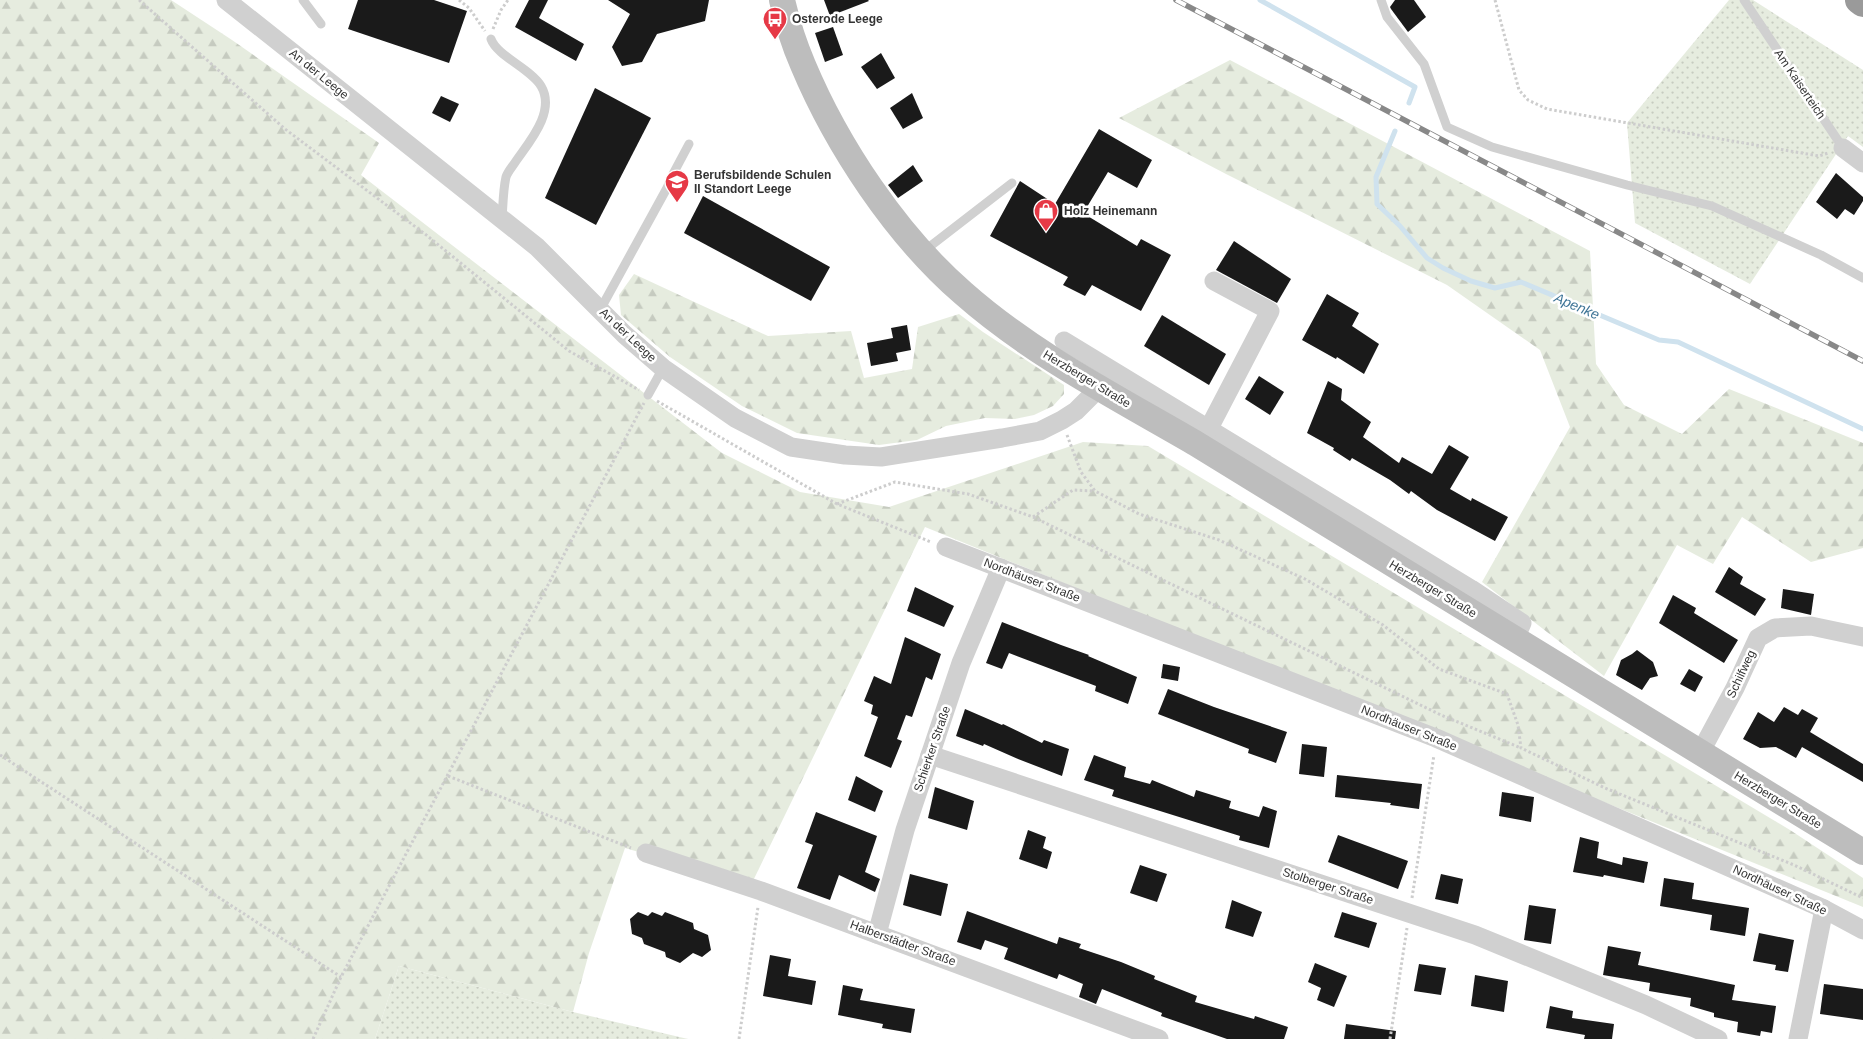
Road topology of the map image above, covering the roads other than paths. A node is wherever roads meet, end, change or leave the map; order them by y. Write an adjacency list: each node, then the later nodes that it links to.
1 (226, 0): 14 (street, An der Leege)
2 (303, 0): 8 (lane)
3 (782, 0): 15 (street, Herzberger Straße)
4 (1381, 0): 16 (lane)
5 (1744, 0): 11 (lane, Am Kaiserteich)
6 (1859, 0): 7 (highway)
7 (1863, 3)
8 (321, 24)
9 (491, 39): 14 (lane)
10 (689, 144): 18 (lane)
11 (1843, 148): 12 (street, Am Kaiserteich)
12 (1863, 163)
13 (1012, 183): 15 (lane)
14 (502, 222): 18 (street, An der Leege)
15 (922, 253): 21 (street, Herzberger Straße)
16 (1863, 278)
17 (1214, 280): 23 (street)
18 (600, 310): 20 (street, An der Leege)
19 (1064, 341): 23 (street, Herzberger Straße)
20 (663, 368): 21 (street, An der Leege); 22 (lane)
21 (1098, 387): 27 (street, Herzberger Straße)
22 (648, 395)
23 (1208, 430): 27 (street, Herzberger Straße)
24 (946, 547): 25 (street, Nordhäuser Straße)
25 (1001, 568): 29 (street, Schierker Straße); 32 (street, Nordhäuser Straße)
26 (1863, 637): 28 (street, Schilfweg)
27 (1515, 639): 28 (street, Herzberger Straße)
28 (1700, 753): 30 (street, Herzberger Straße)
29 (930, 755): 34 (street, Schierker Straße); 36 (street, Stolberger Straße)
30 (1863, 852)
31 (646, 853): 34 (street, Halberstädter Straße)
32 (1824, 910): 33 (street, Nordhäuser Straße); 37 (street)
33 (1863, 930)
34 (877, 934): 35 (street, Halberstädter Straße)
35 (1159, 1039)
36 (1718, 1039)
37 (1798, 1039)

